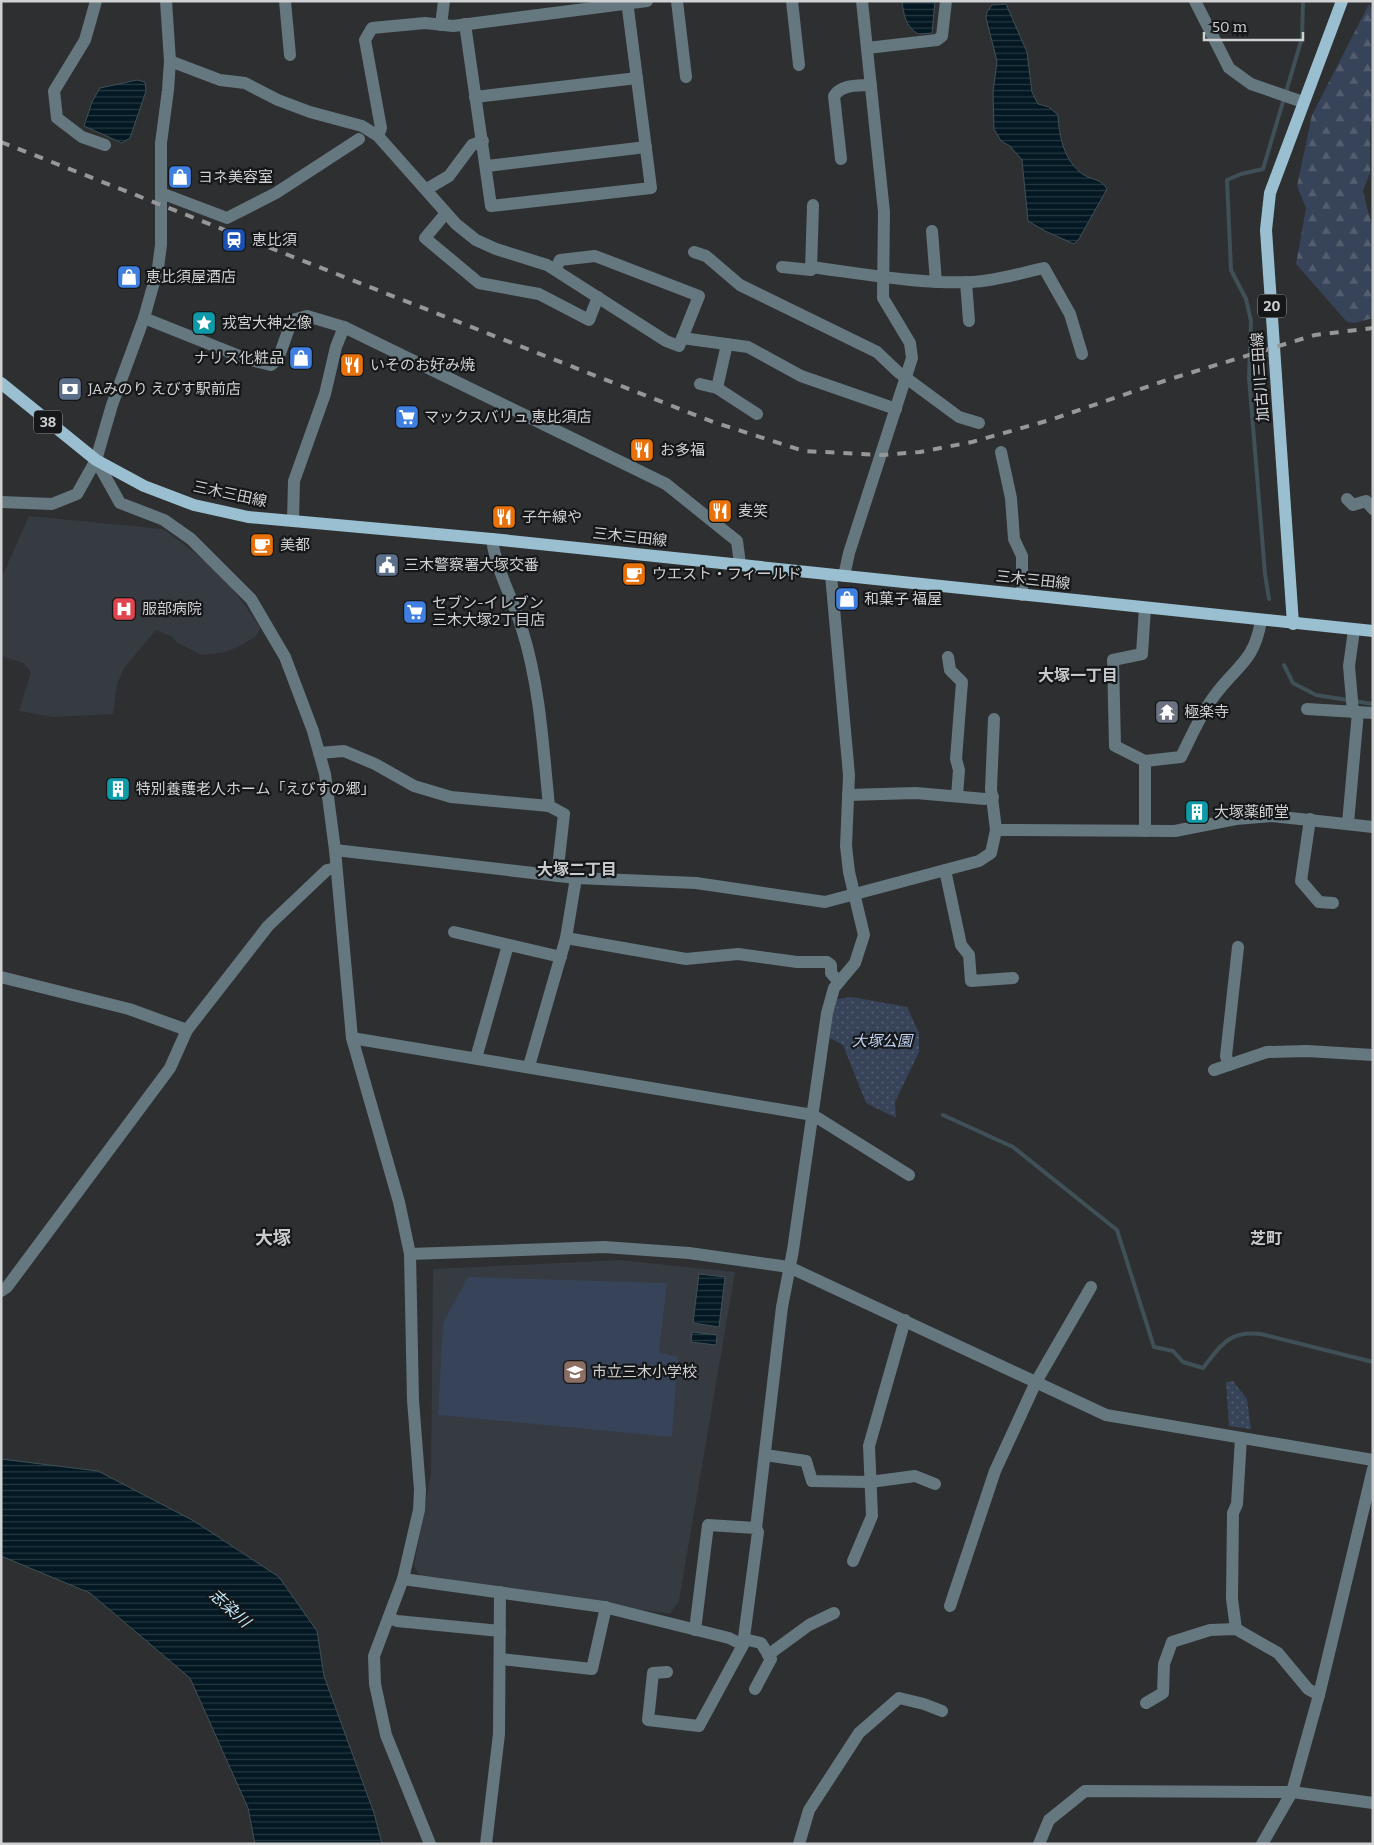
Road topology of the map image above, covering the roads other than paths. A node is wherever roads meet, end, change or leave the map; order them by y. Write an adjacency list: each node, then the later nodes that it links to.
1 (96, 1): 27 (street)
2 (166, 1): 17 (street)
3 (285, 1): 16 (street)
4 (444, 1): 14 (street)
5 (647, 1): 12 (street)
6 (677, 1): 19 (street)
7 (792, 1): 18 (street)
8 (862, 1): 15 (street)
9 (946, 1): 15 (street)
10 (1195, 1): 23 (street)
11 (1342, 1): 23 (main road, 加古川三田線 / 20)
12 (627, 2): 13 (street); 20 (street)
13 (466, 24): 14 (street); 22 (street)
14 (442, 25): 24 (street)
15 (867, 48): 21 (street)
16 (290, 54)
17 (170, 60): 24 (street); 32 (street)
18 (799, 65)
19 (686, 77)
20 (637, 78): 22 (street); 28 (street)
21 (871, 85): 29 (street); 40 (street)
22 (475, 97): 26 (street)
23 (1302, 102): 69 (main road, 加古川三田線 / 20)
24 (378, 136): 31 (street)
25 (359, 139): 32 (street)
26 (483, 141): 30 (street); 31 (street)
27 (105, 145)
28 (646, 147): 30 (street); 30 (street)
29 (841, 158)
30 (487, 166)
31 (427, 190): 34 (street)
32 (161, 193): 44 (street)
33 (813, 205): 38 (street)
34 (446, 213): 39 (street); 43 (street)
35 (932, 231): 41 (street)
36 (694, 252): 50 (street)
37 (782, 267): 38 (street)
38 (811, 267): 40 (street)
39 (555, 270): 43 (street); 47 (street)
40 (882, 278): 41 (street); 50 (street)
41 (936, 282): 42 (street)
42 (966, 282): 45 (street); 49 (street)
43 (598, 297): 47 (street)
44 (144, 318): 46 (street); 58 (street)
45 (969, 321)
46 (344, 327): 62 (street); 64 (street)
47 (682, 338): 48 (street)
48 (727, 344): 53 (street); 54 (street)
49 (1082, 354)
50 (906, 377): 54 (street); 56 (street)
51 (1, 383): 58 (main road, 三木三田線 / 38)
52 (700, 384): 53 (street)
53 (717, 388): 55 (street)
54 (896, 409): 65 (street)
55 (757, 414)
56 (979, 423)
57 (1001, 452): 66 (street)
58 (96, 460): 60 (street); 62 (main road, 三木三田線 / 38); 77 (street)
59 (1347, 499): 61 (street)
60 (1, 502)
61 (1373, 509)
62 (293, 521): 63 (main road, 三木三田線 / 38)
63 (492, 539): 64 (main road, 三木三田線 / 38); 82 (street)
64 (740, 564): 65 (main road, 三木三田線 / 38)
65 (838, 575): 66 (main road, 三木三田線 / 38); 79 (street)
66 (1022, 595): 67 (main road, 三木三田線 / 38)
67 (1146, 608): 68 (main road, 三木三田線 / 38); 78 (street)
68 (1261, 621): 69 (main road, 三木三田線 / 38); 78 (street)
69 (1293, 624): 70 (main road)
70 (1354, 630): 71 (main road); 74 (street)
71 (1373, 631)
72 (948, 657): 80 (street)
73 (1307, 708): 74 (street)
74 (1356, 712): 75 (street); 84 (street)
75 (1373, 713)
76 (994, 719): 81 (street)
77 (319, 753): 82 (street); 88 (street)
78 (1145, 761): 87 (street)
79 (848, 794): 80 (street); 93 (street)
80 (957, 796): 81 (street)
81 (993, 797): 86 (street)
82 (549, 806): 91 (street)
83 (1310, 819): 84 (street); 87 (street); 94 (street)
84 (1348, 823): 85 (street)
85 (1373, 826)
86 (996, 830): 87 (street); 90 (street)
87 (1145, 831)
88 (335, 850): 89 (street); 91 (street)
89 (336, 868): 103 (street); 104 (street)
90 (945, 870): 93 (street); 101 (street)
91 (557, 876): 92 (street)
92 (576, 878): 93 (street); 96 (street)
93 (854, 894): 102 (street)
94 (1333, 903)
95 (454, 932): 97 (street)
96 (566, 938): 99 (street); 102 (street)
97 (508, 945): 99 (street); 106 (street)
98 (1238, 947): 107 (street)
99 (561, 957): 108 (street)
100 (1, 976): 103 (street)
101 (1013, 978)
102 (839, 982): 110 (street)
103 (187, 1030): 115 (street)
104 (352, 1038): 106 (street); 112 (street)
105 (1373, 1055): 107 (street)
106 (476, 1058): 108 (street)
107 (1229, 1065): 109 (street)
108 (529, 1066): 110 (street)
109 (1214, 1070)
110 (812, 1114): 111 (street); 113 (street)
111 (909, 1175)
112 (410, 1254): 113 (street); 126 (street)
113 (789, 1267): 116 (street); 119 (street)
114 (1091, 1287): 117 (street)
115 (1, 1291)
116 (905, 1320): 117 (street); 122 (street)
117 (1036, 1382): 118 (street); 128 (street)
118 (1241, 1438): 120 (street); 132 (street)
119 (764, 1455): 122 (street); 124 (street)
120 (1373, 1460)
121 (1373, 1469): 140 (street)
122 (870, 1482): 123 (street); 125 (street)
123 (935, 1484)
124 (756, 1528): 133 (street); 135 (street)
125 (854, 1561)
126 (403, 1579): 127 (street); 131 (street)
127 (500, 1592): 129 (street); 134 (street)
128 (950, 1606)
129 (606, 1607): 133 (street); 137 (street)
130 (834, 1613): 136 (street)
131 (389, 1618): 134 (street); 145 (street)
132 (1236, 1629): 140 (street); 141 (street)
133 (695, 1630): 135 (street)
134 (500, 1631): 137 (street)
135 (744, 1642): 136 (street); 138 (street)
136 (768, 1655): 139 (street)
137 (501, 1659): 146 (street)
138 (667, 1672)
139 (755, 1689)
140 (1319, 1695): 143 (street)
141 (1146, 1704)
142 (942, 1711): 147 (street)
143 (1292, 1792): 144 (street); 148 (street); 149 (street)
144 (1373, 1803)
145 (430, 1844)
146 (486, 1844)
147 (799, 1844)
148 (1038, 1844)
149 (1262, 1844)

